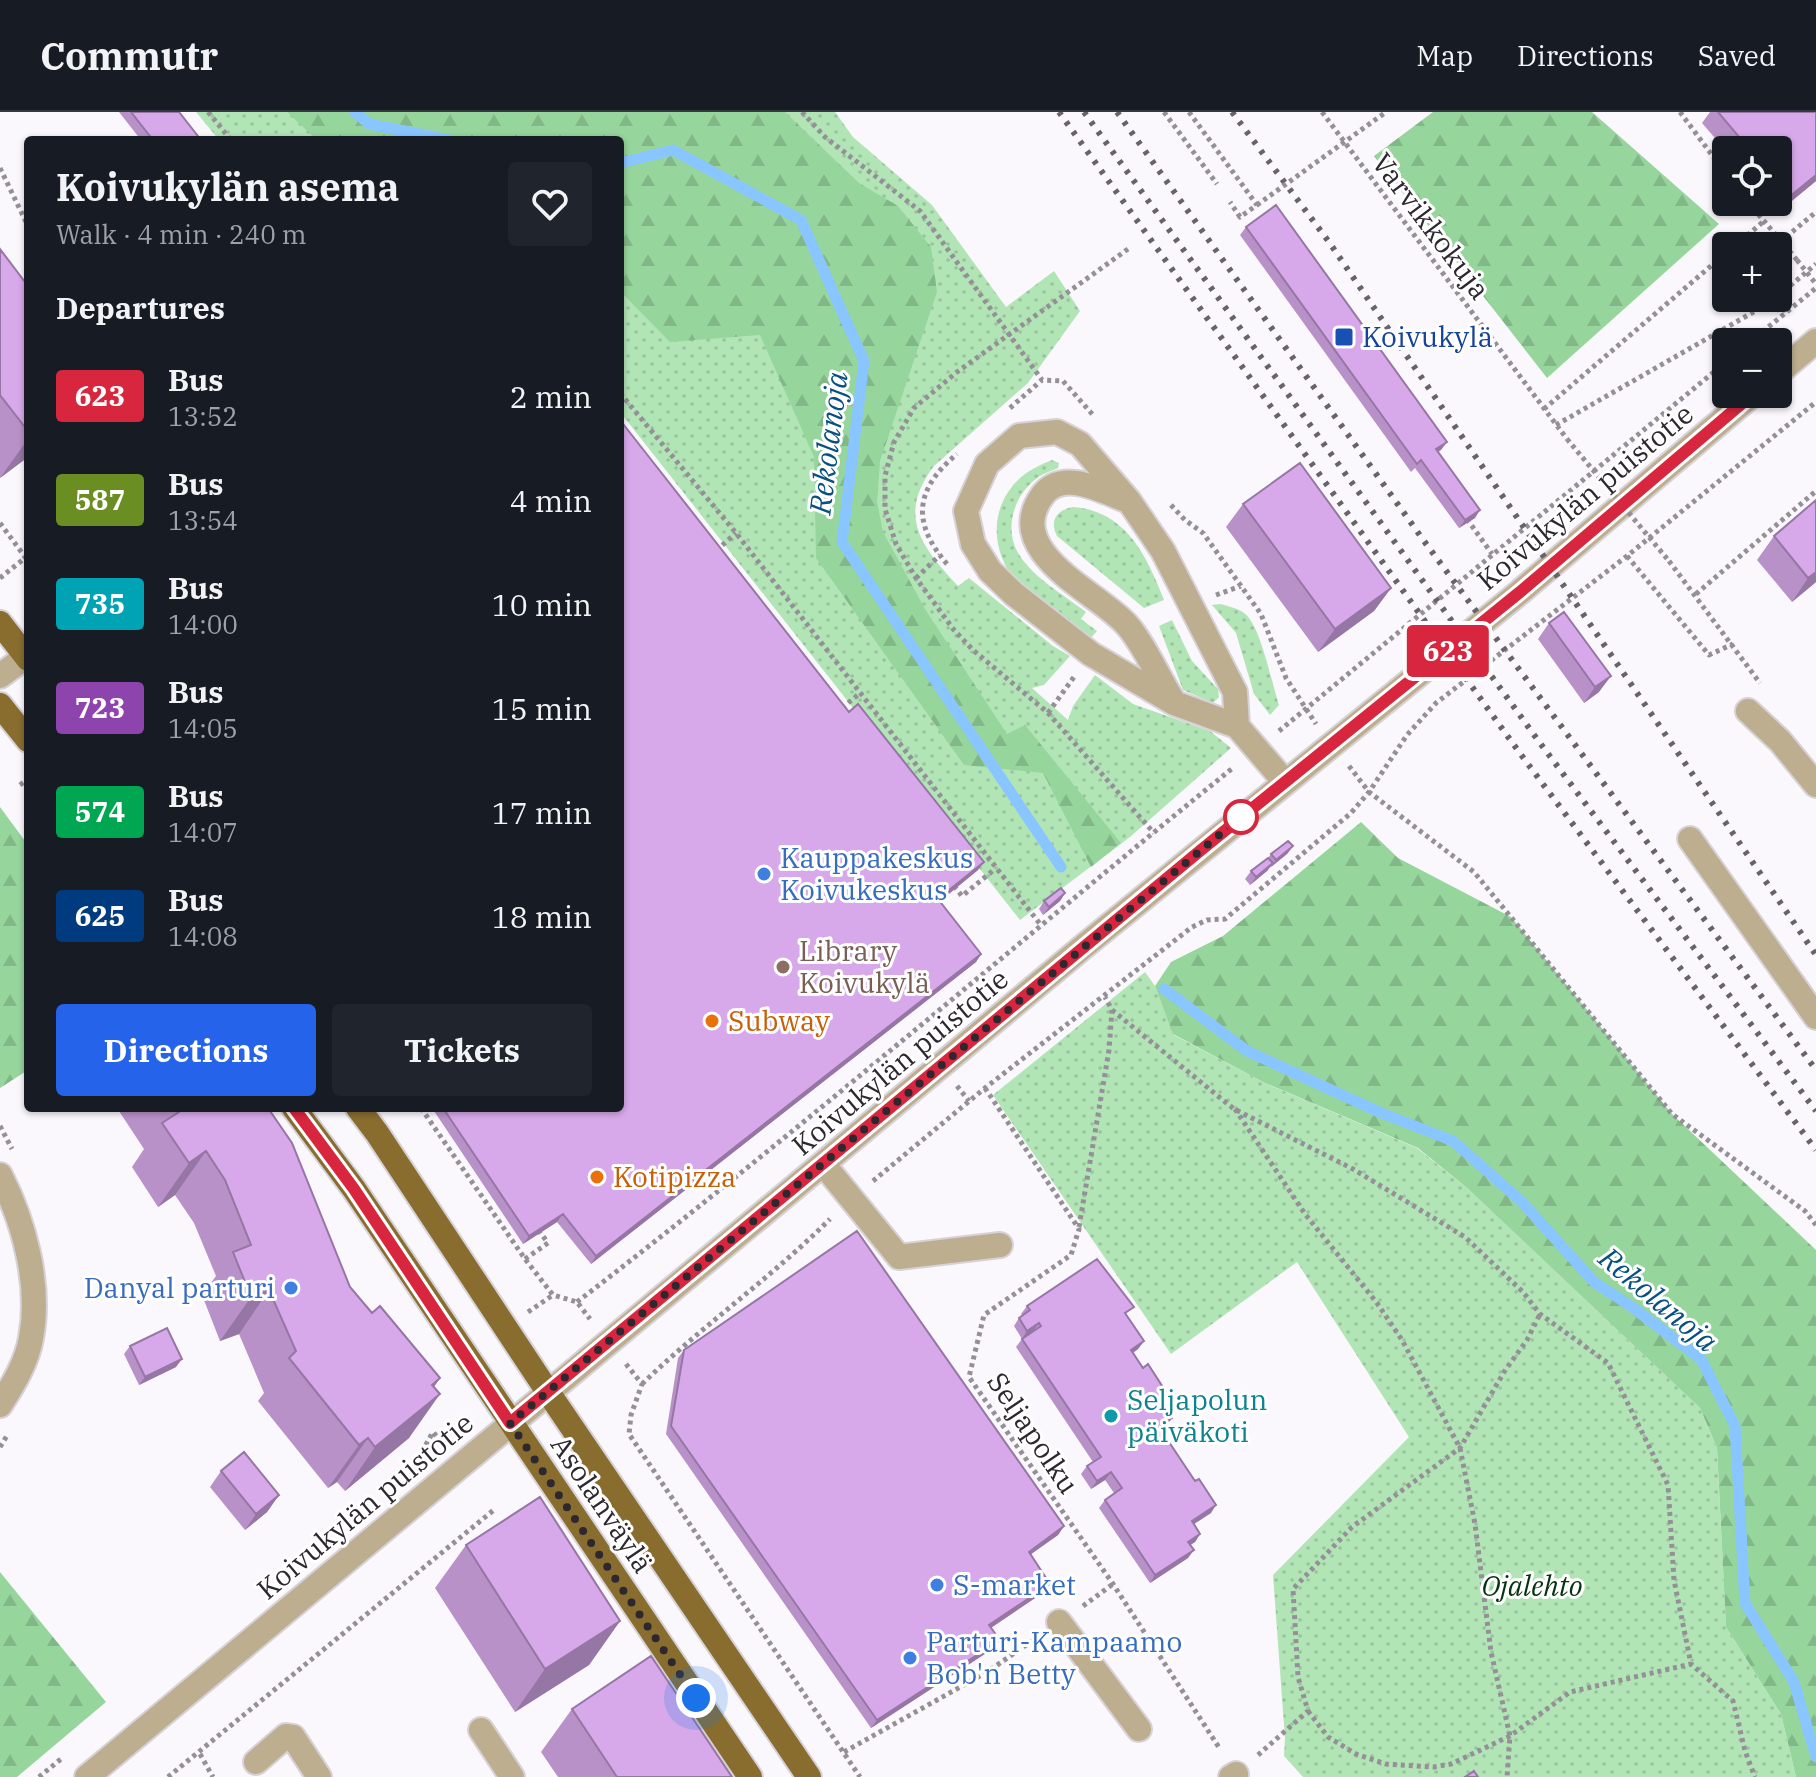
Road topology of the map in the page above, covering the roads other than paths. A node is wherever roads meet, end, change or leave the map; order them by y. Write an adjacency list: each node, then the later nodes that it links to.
1 (1816, 341): 2 (street)
2 (1792, 361)
3 (1737, 408): 14 (street, Koivukylän puistotie)
4 (1129, 501): 9 (street); 9 (street); 12 (street)
5 (0, 623): 6 (main road)
6 (24, 653)
7 (24, 659): 8 (street)
8 (0, 676)
9 (1174, 703): 12 (street)
10 (0, 705): 13 (main road)
11 (1748, 711): 15 (street)
12 (1237, 726): 14 (street)
13 (24, 735)
14 (1285, 782): 20 (street, Koivukylän puistotie)
15 (1816, 785)
16 (1690, 839): 17 (street)
17 (1816, 1017)
18 (297, 1112): 25 (main road, Asolanväylä)
19 (361, 1112): 23 (main road, Asolanväylä)
20 (824, 1165): 22 (street); 23 (street, Koivukylän puistotie)
21 (0, 1175): 24 (street)
22 (1000, 1245)
23 (548, 1392): 25 (street, Koivukylän puistotie); 34 (main road, Asolanväylä)
24 (0, 1405)
25 (510, 1423): 30 (street, Koivukylän puistotie); 33 (main road, Asolanväylä)
26 (1059, 1622): 27 (street)
27 (1139, 1729)
28 (481, 1730): 32 (street)
29 (256, 1762): 31 (street)
30 (87, 1777)
31 (319, 1777)
32 (512, 1777)
33 (750, 1777)
34 (809, 1777)

